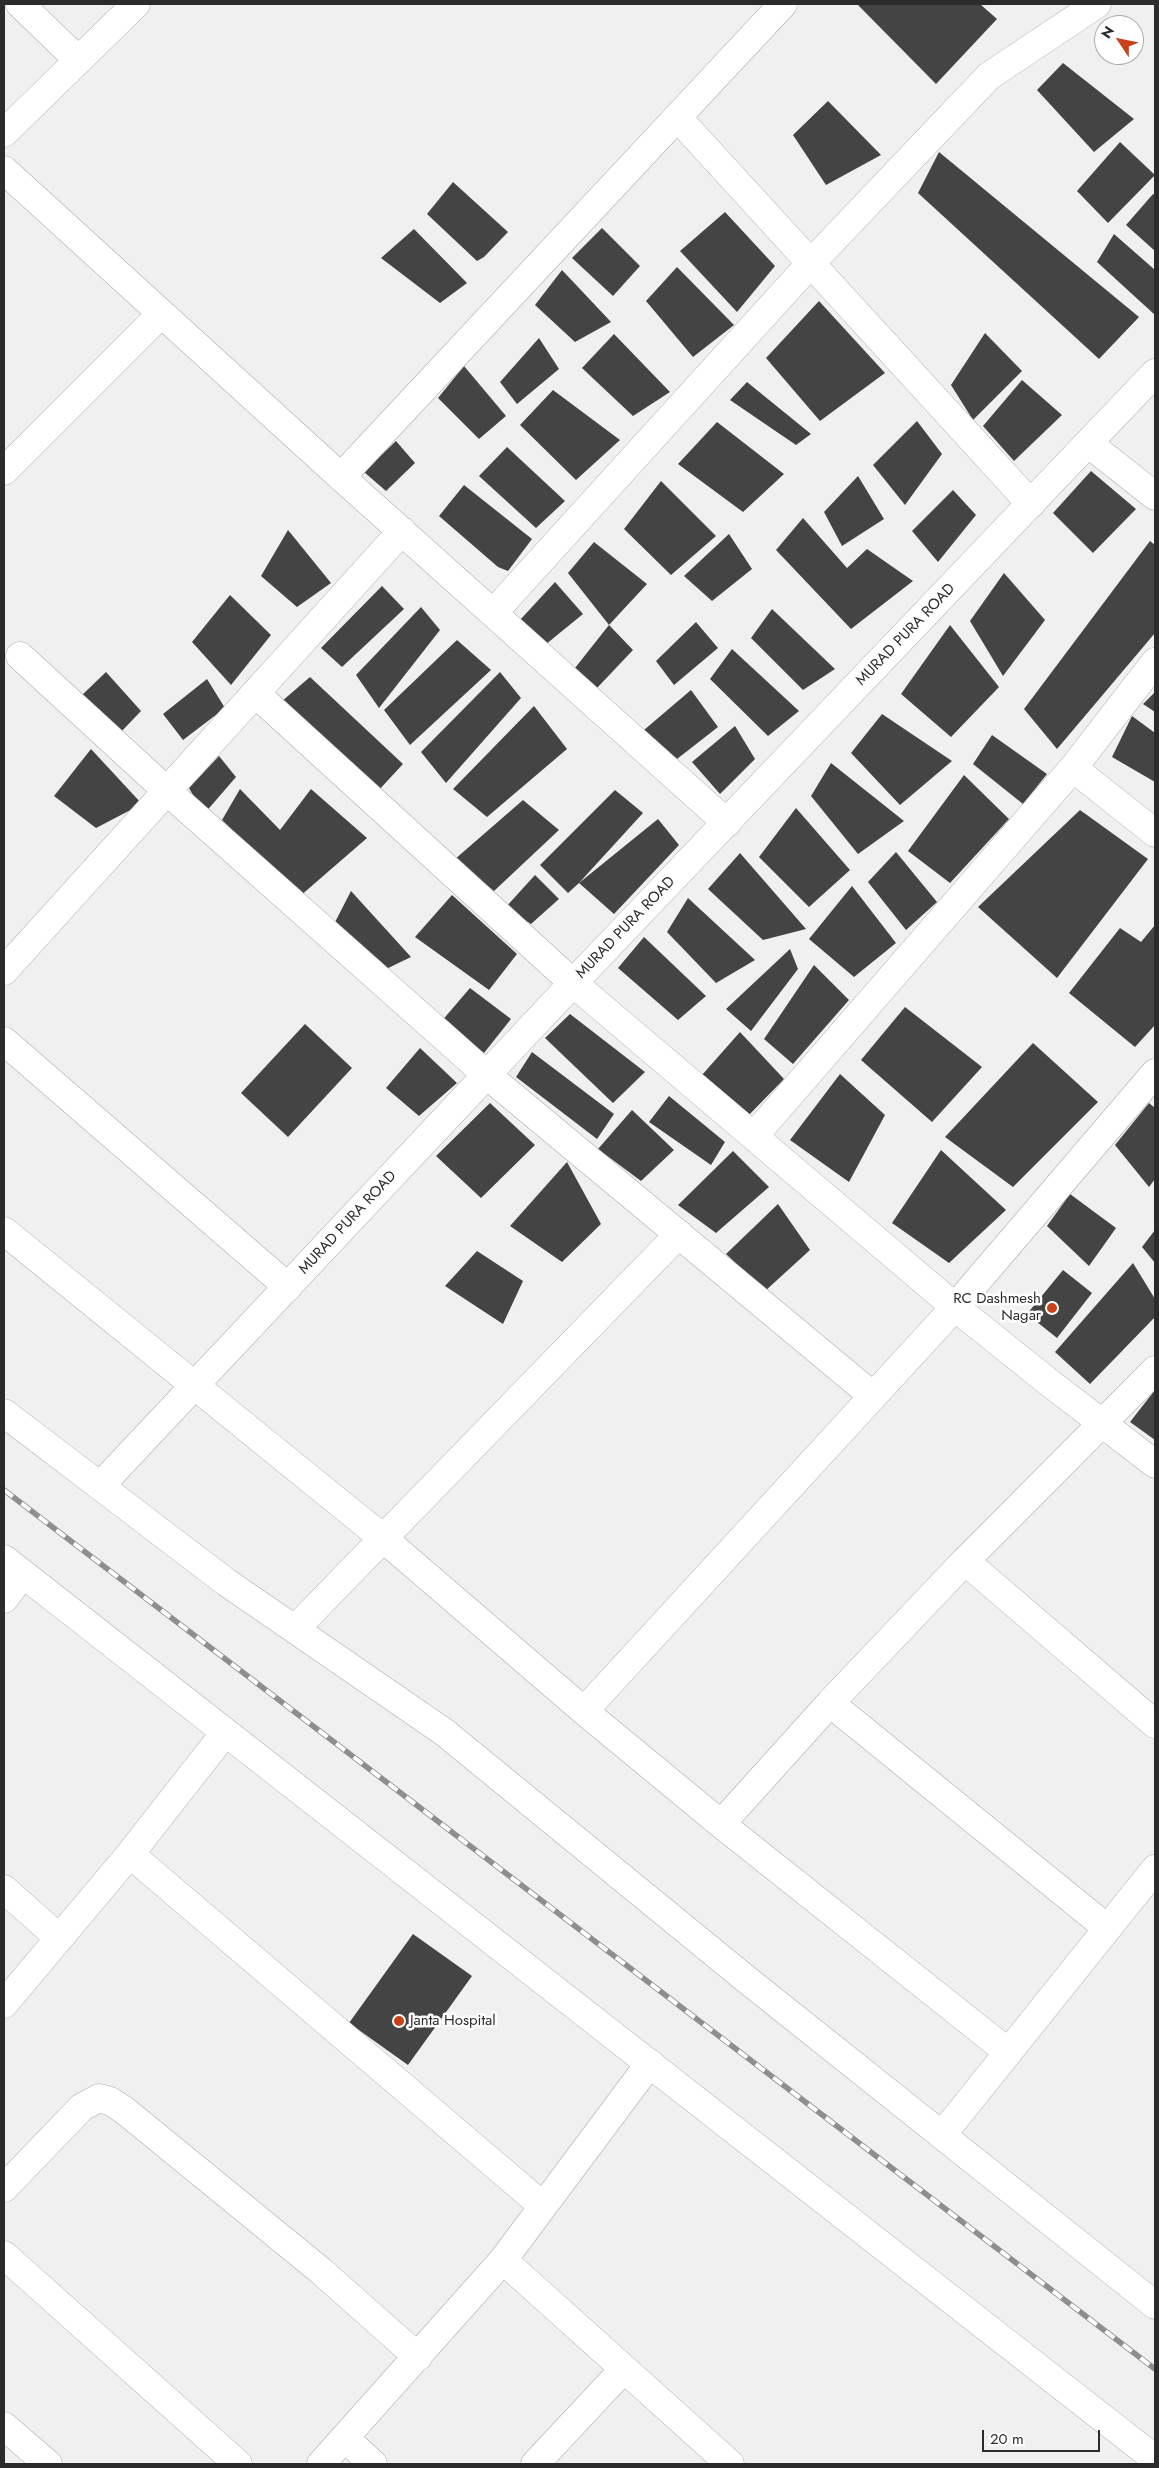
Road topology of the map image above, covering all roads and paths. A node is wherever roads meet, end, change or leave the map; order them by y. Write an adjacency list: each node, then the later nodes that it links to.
1 (20, 4): 5 (street)
2 (136, 4): 5 (street)
3 (783, 4): 6 (street)
4 (1097, 4): 9 (street)
5 (78, 60): 7 (street)
6 (678, 118): 9 (street); 14 (street)
7 (4, 132)
8 (4, 170): 10 (street)
9 (811, 263): 16 (street); 18 (street)
10 (161, 314): 13 (street); 14 (street)
11 (1155, 373): 12 (street, MURAD PURA ROAD)
12 (1089, 444): 15 (street); 16 (street, MURAD PURA ROAD)
13 (4, 471)
14 (341, 478): 17 (street)
15 (1155, 496)
16 (1031, 504): 24 (street, MURAD PURA ROAD)
17 (402, 531): 18 (street); 21 (street)
18 (493, 613): 24 (street)
19 (20, 656): 23 (street)
20 (1155, 662): 22 (street)
21 (255, 693): 23 (street); 27 (street)
22 (1073, 768): 25 (street); 31 (street)
23 (167, 791): 26 (street); 30 (street)
24 (727, 823): 27 (street, MURAD PURA ROAD)
25 (1155, 834)
26 (4, 971)
27 (573, 983): 30 (street, MURAD PURA ROAD); 31 (street)
28 (4, 1041): 34 (street)
29 (1155, 1072): 35 (street)
30 (487, 1075): 33 (street); 34 (street, MURAD PURA ROAD)
31 (754, 1136): 35 (street)
32 (4, 1231): 37 (street)
33 (679, 1234): 38 (street); 43 (street)
34 (288, 1287): 37 (street, MURAD PURA ROAD)
35 (955, 1307): 38 (street); 40 (street)
36 (1155, 1370): 40 (street)
37 (194, 1386): 42 (street, MURAD PURA ROAD); 43 (street)
38 (873, 1396): 49 (street)
39 (4, 1413): 42 (street)
40 (1102, 1424): 41 (street); 44 (street)
41 (1155, 1464)
42 (100, 1486): 47 (street)
43 (384, 1539): 47 (street); 49 (street)
44 (965, 1560): 48 (street); 50 (street)
45 (13, 1567): 46 (street); 51 (street)
46 (4, 1599)
47 (295, 1629): 61 (street)
48 (830, 1703): 52 (street); 56 (street)
49 (584, 1711): 52 (street)
50 (1155, 1724)
51 (224, 1734): 53 (street); 60 (street)
52 (721, 1824): 59 (street)
53 (130, 1854): 57 (street); 63 (street)
54 (1155, 1869): 56 (street)
55 (4, 1889): 57 (street)
56 (1107, 1928): 59 (street)
57 (59, 1938): 58 (street)
58 (4, 2004)
59 (1008, 2052): 61 (street)
60 (650, 2062): 63 (street); 71 (street)
61 (942, 2135): 66 (street)
62 (4, 2188): 67 (street)
63 (543, 2206): 65 (street)
64 (4, 2256): 74 (street)
65 (503, 2260): 67 (street); 68 (street)
66 (1155, 2305)
67 (418, 2357): 70 (street)
68 (624, 2370): 72 (street); 77 (street)
69 (4, 2426): 73 (street)
70 (345, 2438): 75 (street); 76 (street)
71 (1151, 2460)
72 (726, 2463)
73 (48, 2464)
74 (238, 2464)
75 (321, 2464)
76 (373, 2464)
77 (535, 2464)

